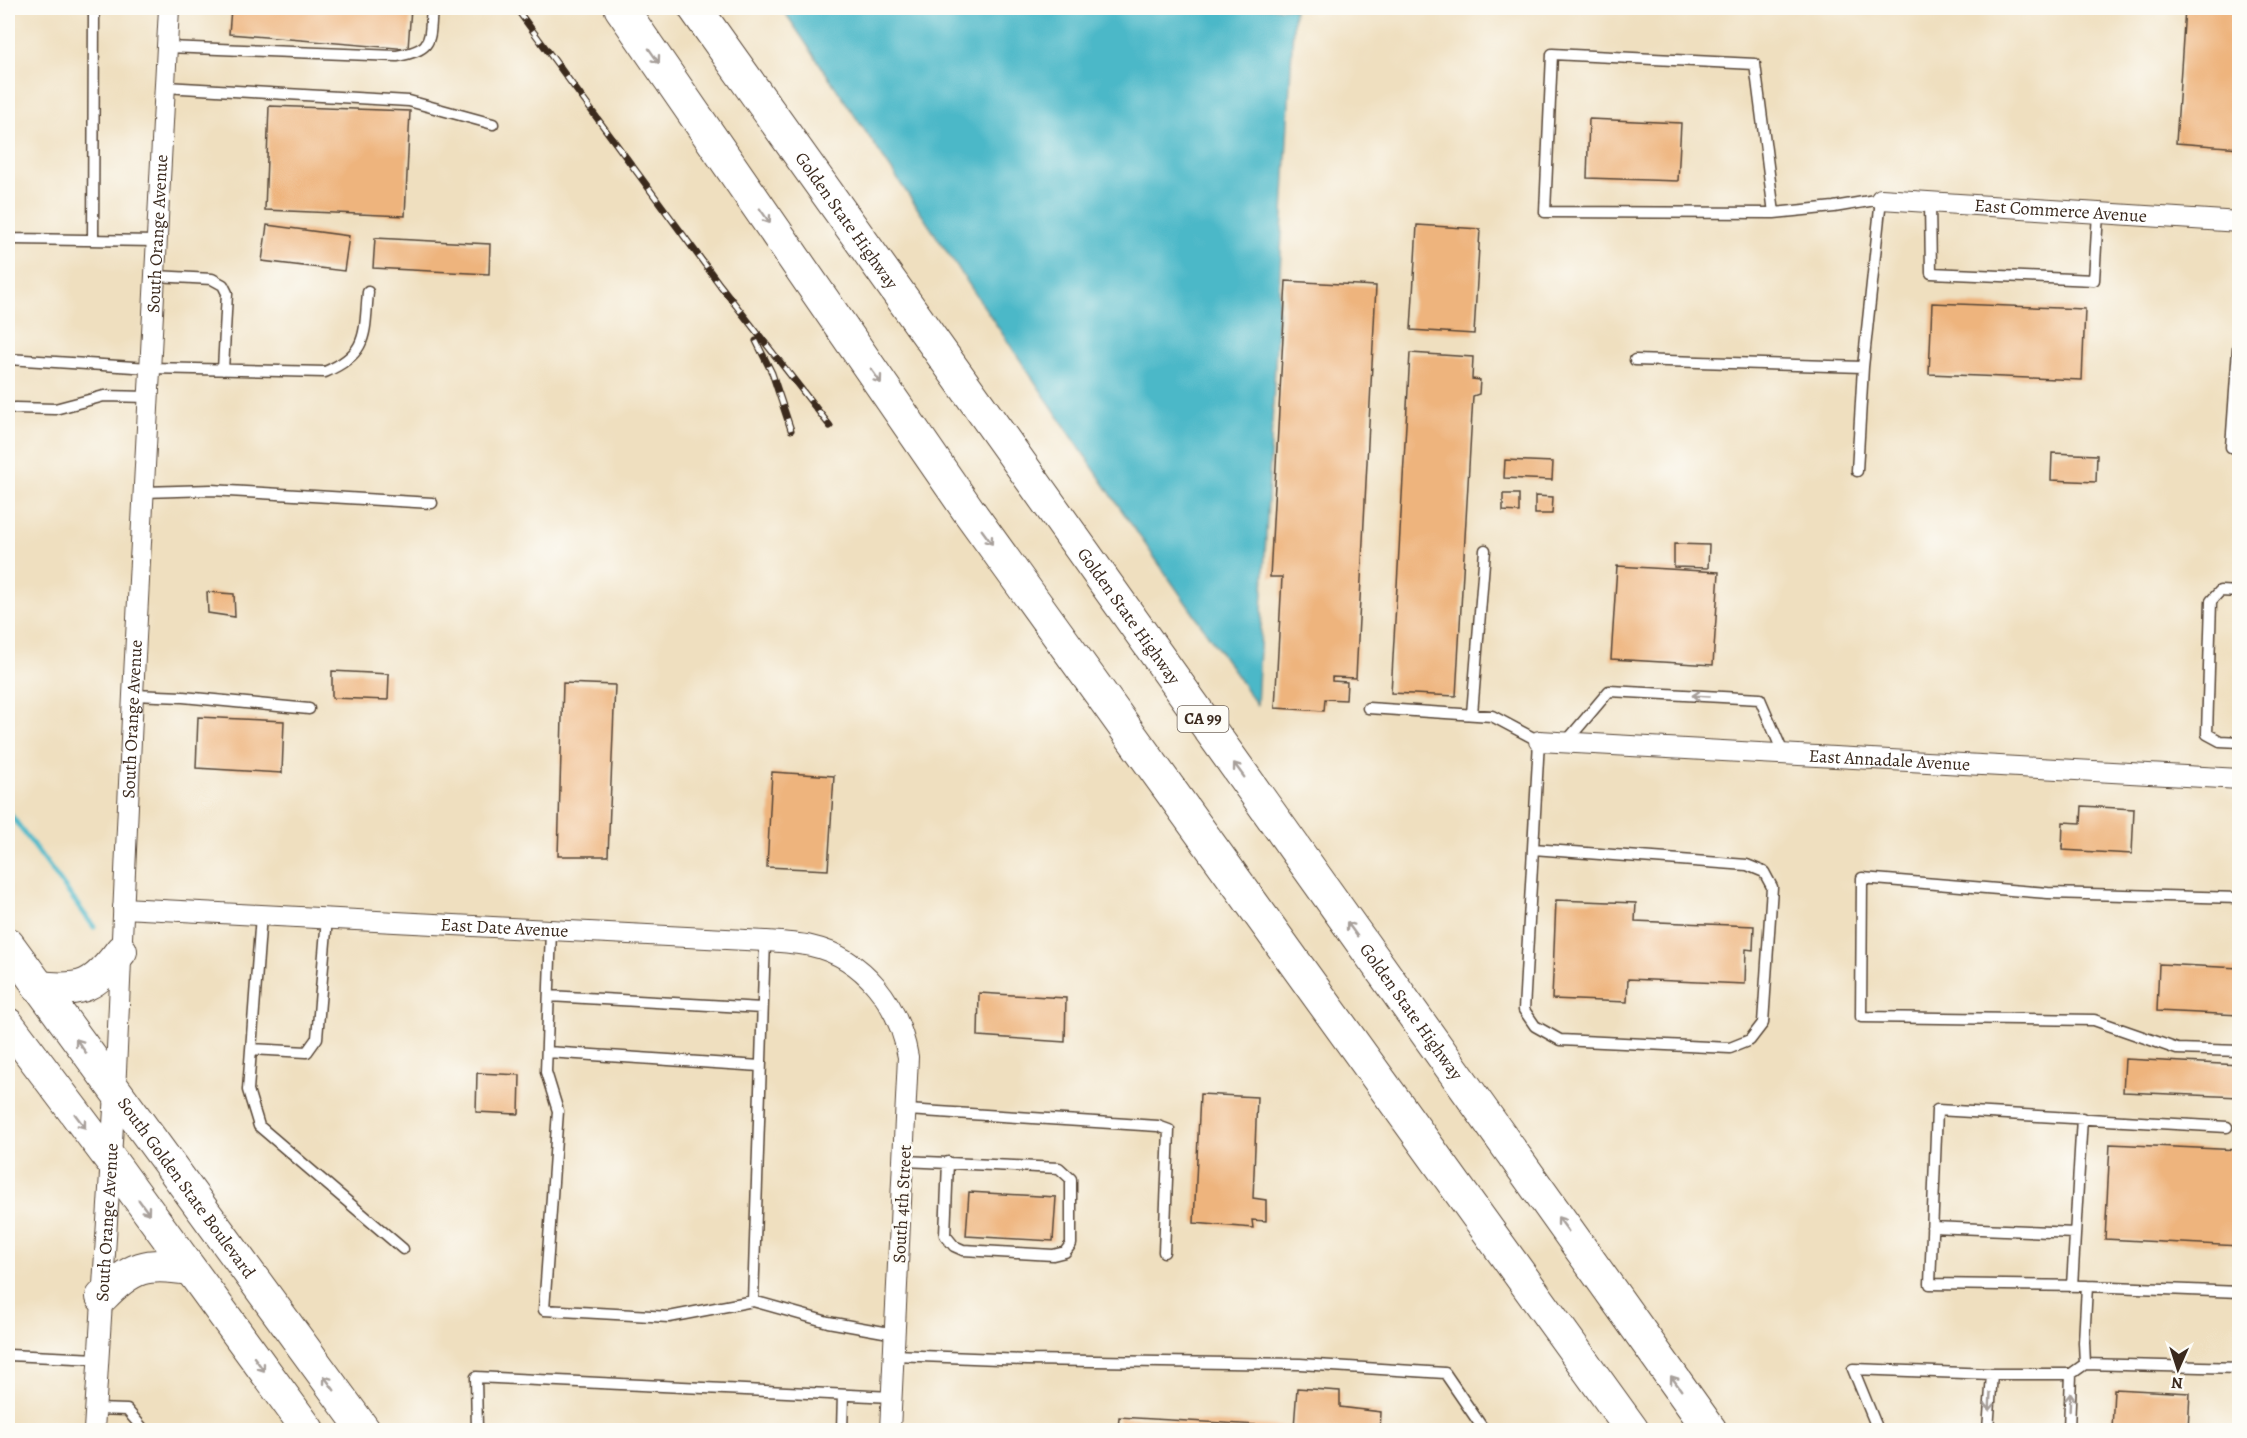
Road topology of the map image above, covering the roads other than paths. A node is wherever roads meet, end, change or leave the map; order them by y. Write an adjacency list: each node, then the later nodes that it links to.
1 (91, 8): 15 (lane)
2 (169, 8): 6 (street, South Orange Avenue)
3 (432, 8): 6 (lane)
4 (621, 8): 96 (highway, one-way to 96)
5 (695, 8): 97 (highway, Golden State Highway / CA 99, one-way to 5)
6 (167, 47): 7 (street, South Orange Avenue)
7 (165, 87): 8 (lane); 16 (street, South Orange Avenue)
8 (493, 124)
9 (1881, 199): 10 (street, East Commerce Avenue); 11 (lane); 22 (lane)
10 (1930, 202): 12 (street, East Commerce Avenue); 12 (lane)
11 (1774, 213): 11 (lane)
12 (2098, 213): 13 (street, East Commerce Avenue)
13 (2240, 222)
14 (8, 238): 15 (lane)
15 (93, 240): 16 (lane)
16 (157, 240): 17 (street, South Orange Avenue)
17 (155, 276): 23 (street, South Orange Avenue); 24 (lane)
18 (368, 292): 24 (lane)
19 (2240, 321): 27 (lane)
20 (8, 359): 23 (lane)
21 (1635, 360): 22 (lane)
22 (1863, 367): 28 (lane)
23 (150, 368): 24 (lane); 25 (street, South Orange Avenue)
24 (223, 370)
25 (149, 397): 26 (lane); 29 (street, South Orange Avenue)
26 (15, 408)
27 (2240, 448)
28 (1857, 471)
29 (144, 492): 30 (lane); 33 (street, South Orange Avenue)
30 (432, 503)
31 (1485, 550): 36 (lane)
32 (2240, 592): 39 (lane)
33 (133, 696): 35 (lane); 44 (street, South Orange Avenue)
34 (1368, 708): 36 (lane)
35 (309, 709)
36 (1472, 714): 37 (lane)
37 (1539, 741): 38 (street, East Annadale Avenue); 42 (lane)
38 (1566, 742): 40 (street, East Annadale Avenue); 40 (lane, one-way to 38)
39 (2240, 742)
40 (1784, 754): 41 (street, East Annadale Avenue)
41 (2240, 779)
42 (1533, 849): 42 (lane)
43 (2240, 898): 57 (lane)
44 (123, 908): 45 (street, East Date Avenue); 50 (street, South Orange Avenue)
45 (261, 915): 46 (street, East Date Avenue); 56 (lane)
46 (327, 918): 47 (street, East Date Avenue); 56 (lane)
47 (551, 930): 48 (street, East Date Avenue); 53 (lane)
48 (765, 941): 51 (street, East Date Avenue); 54 (lane)
49 (8, 944): 52 (main road, South Golden State Boulevard)
50 (121, 951): 52 (main road); 60 (street, South Orange Avenue)
51 (877, 985): 61 (street, South 4th Street)
52 (38, 987): 60 (main road, South Golden State Boulevard, one-way to 52)
53 (549, 996): 54 (lane); 58 (lane)
54 (762, 1008): 59 (lane)
55 (8, 1024): 64 (main road, one-way to 64)
56 (251, 1049): 69 (lane)
57 (2240, 1051)
58 (547, 1052): 59 (lane); 76 (lane)
59 (760, 1066): 76 (lane)
60 (115, 1093): 64 (street, South Orange Avenue); 91 (main road, South Golden State Boulevard, one-way to 60)
61 (907, 1110): 65 (street, South 4th Street); 70 (lane)
62 (2082, 1118): 63 (lane); 67 (lane); 68 (lane)
63 (2227, 1127)
64 (110, 1159): 71 (main road, one-way to 71); 75 (street, South Orange Avenue)
65 (904, 1161): 66 (lane); 77 (street, South 4th Street)
66 (948, 1162): 66 (lane)
67 (1932, 1227): 68 (lane); 72 (lane)
68 (2075, 1233): 72 (lane)
69 (403, 1249)
70 (1164, 1252)
71 (189, 1269): 75 (main road); 90 (main road, one-way to 90)
72 (2072, 1286): 73 (lane)
73 (2087, 1286): 74 (lane); 81 (lane)
74 (2240, 1292)
75 (102, 1297): 80 (street, South Orange Avenue)
76 (753, 1301): 77 (lane)
77 (895, 1334): 79 (street, South 4th Street)
78 (8, 1355): 80 (lane)
79 (894, 1355): 86 (street, South 4th Street); 95 (lane)
80 (98, 1359): 87 (street, South Orange Avenue)
81 (2085, 1364): 82 (lane); 84 (lane)
82 (2240, 1368)
83 (1992, 1374): 84 (lane); 98 (lane); 99 (lane, one-way to 99)
84 (2071, 1374): 100 (lane, one-way to 84)
85 (843, 1395): 86 (lane); 92 (lane); 93 (lane)
86 (892, 1397): 94 (street, South 4th Street)
87 (95, 1409): 88 (street, South Orange Avenue); 89 (lane)
88 (94, 1431)
89 (144, 1431)
90 (308, 1431)
91 (364, 1431)
92 (477, 1431)
93 (842, 1431)
94 (890, 1431)
95 (1484, 1431)
96 (1632, 1431)
97 (1710, 1431)
98 (1878, 1431)
99 (1988, 1431)
100 (2069, 1431)

